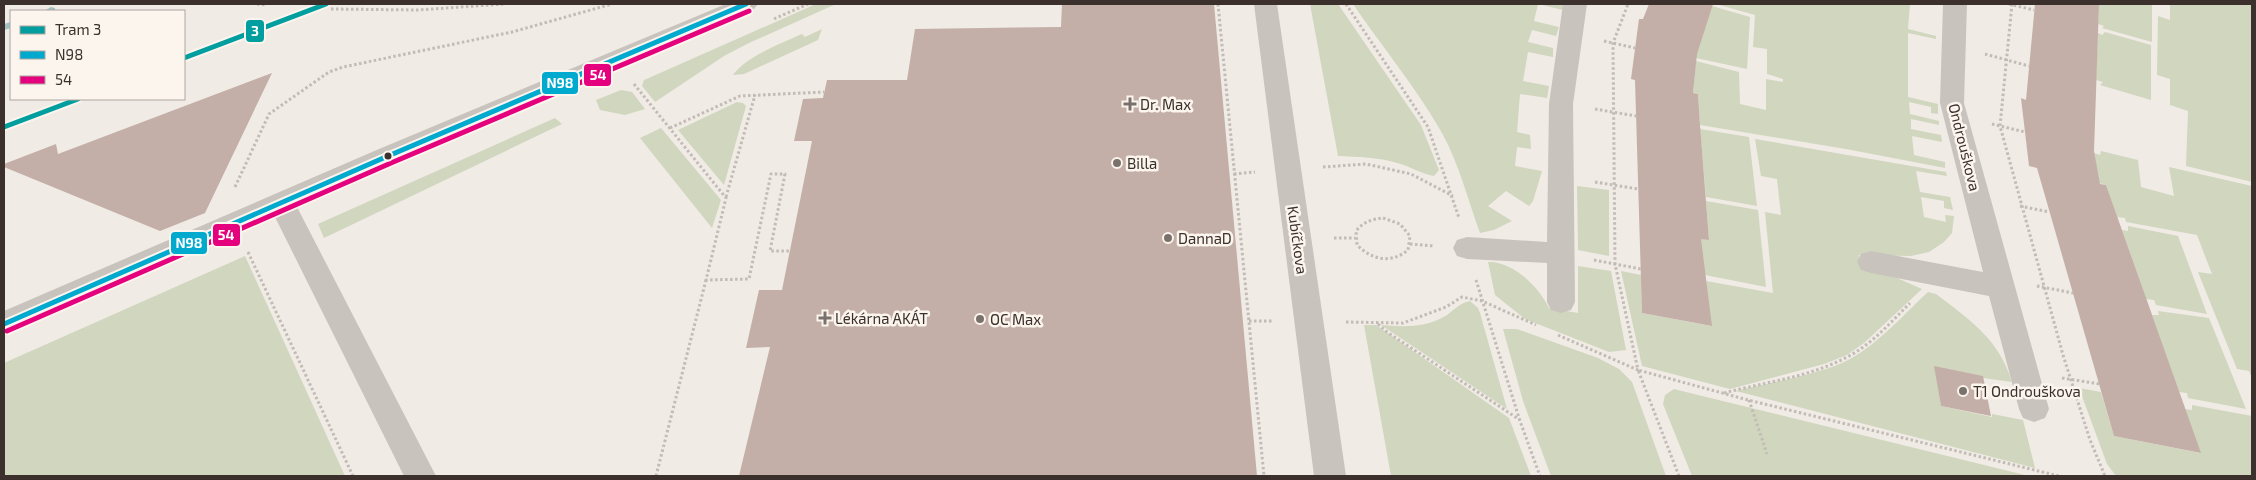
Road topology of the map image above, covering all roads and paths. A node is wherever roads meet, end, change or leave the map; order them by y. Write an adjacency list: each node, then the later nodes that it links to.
1 (257, 4): 9 (path)
2 (504, 4): 10 (path)
3 (746, 4): 27 (street)
4 (1218, 4): 22 (path)
5 (1265, 4): 21 (street, Kubíčkova)
6 (1576, 4): 18 (street)
7 (1954, 4): 12 (street, Ondrouškova)
8 (2011, 4): 11 (path); 13 (path)
9 (266, 5)
10 (331, 9)
11 (2034, 10)
12 (1954, 44): 13 (path); 36 (street, Ondrouškova)
13 (2006, 60): 14 (path); 51 (path)
14 (2029, 66)
15 (632, 81): 20 (path)
16 (824, 92): 17 (path)
17 (755, 94): 20 (path); 26 (path)
18 (1561, 104): 19 (path); 23 (street)
19 (1636, 116)
20 (670, 128): 26 (path)
21 (1288, 169): 22 (path); 25 (path); 48 (street, Kubíčkova)
22 (1234, 174): 47 (path)
23 (1560, 175): 24 (path); 31 (street)
24 (1638, 189)
25 (1453, 196)
26 (726, 198): 35 (path)
27 (282, 203): 39 (street); 45 (street)
28 (1467, 248): 31 (street)
29 (1408, 250): 29 (path)
30 (790, 251): 35 (path)
31 (1560, 253): 33 (path); 37 (street)
32 (1871, 262): 34 (street)
33 (1641, 269)
34 (1941, 275): 36 (street); 40 (path)
35 (706, 280): 46 (path)
36 (2001, 287): 42 (street, Ondrouškova)
37 (1561, 302)
38 (1377, 323): 43 (path)
39 (4, 324)
40 (1724, 393): 41 (path); 49 (path)
41 (1748, 400): 44 (path); 50 (path)
42 (2034, 409)
43 (1520, 421)
44 (1767, 454)
45 (420, 476)
46 (656, 476)
47 (1264, 476)
48 (1330, 476)
49 (1679, 476)
50 (2059, 476)
51 (2104, 476)

